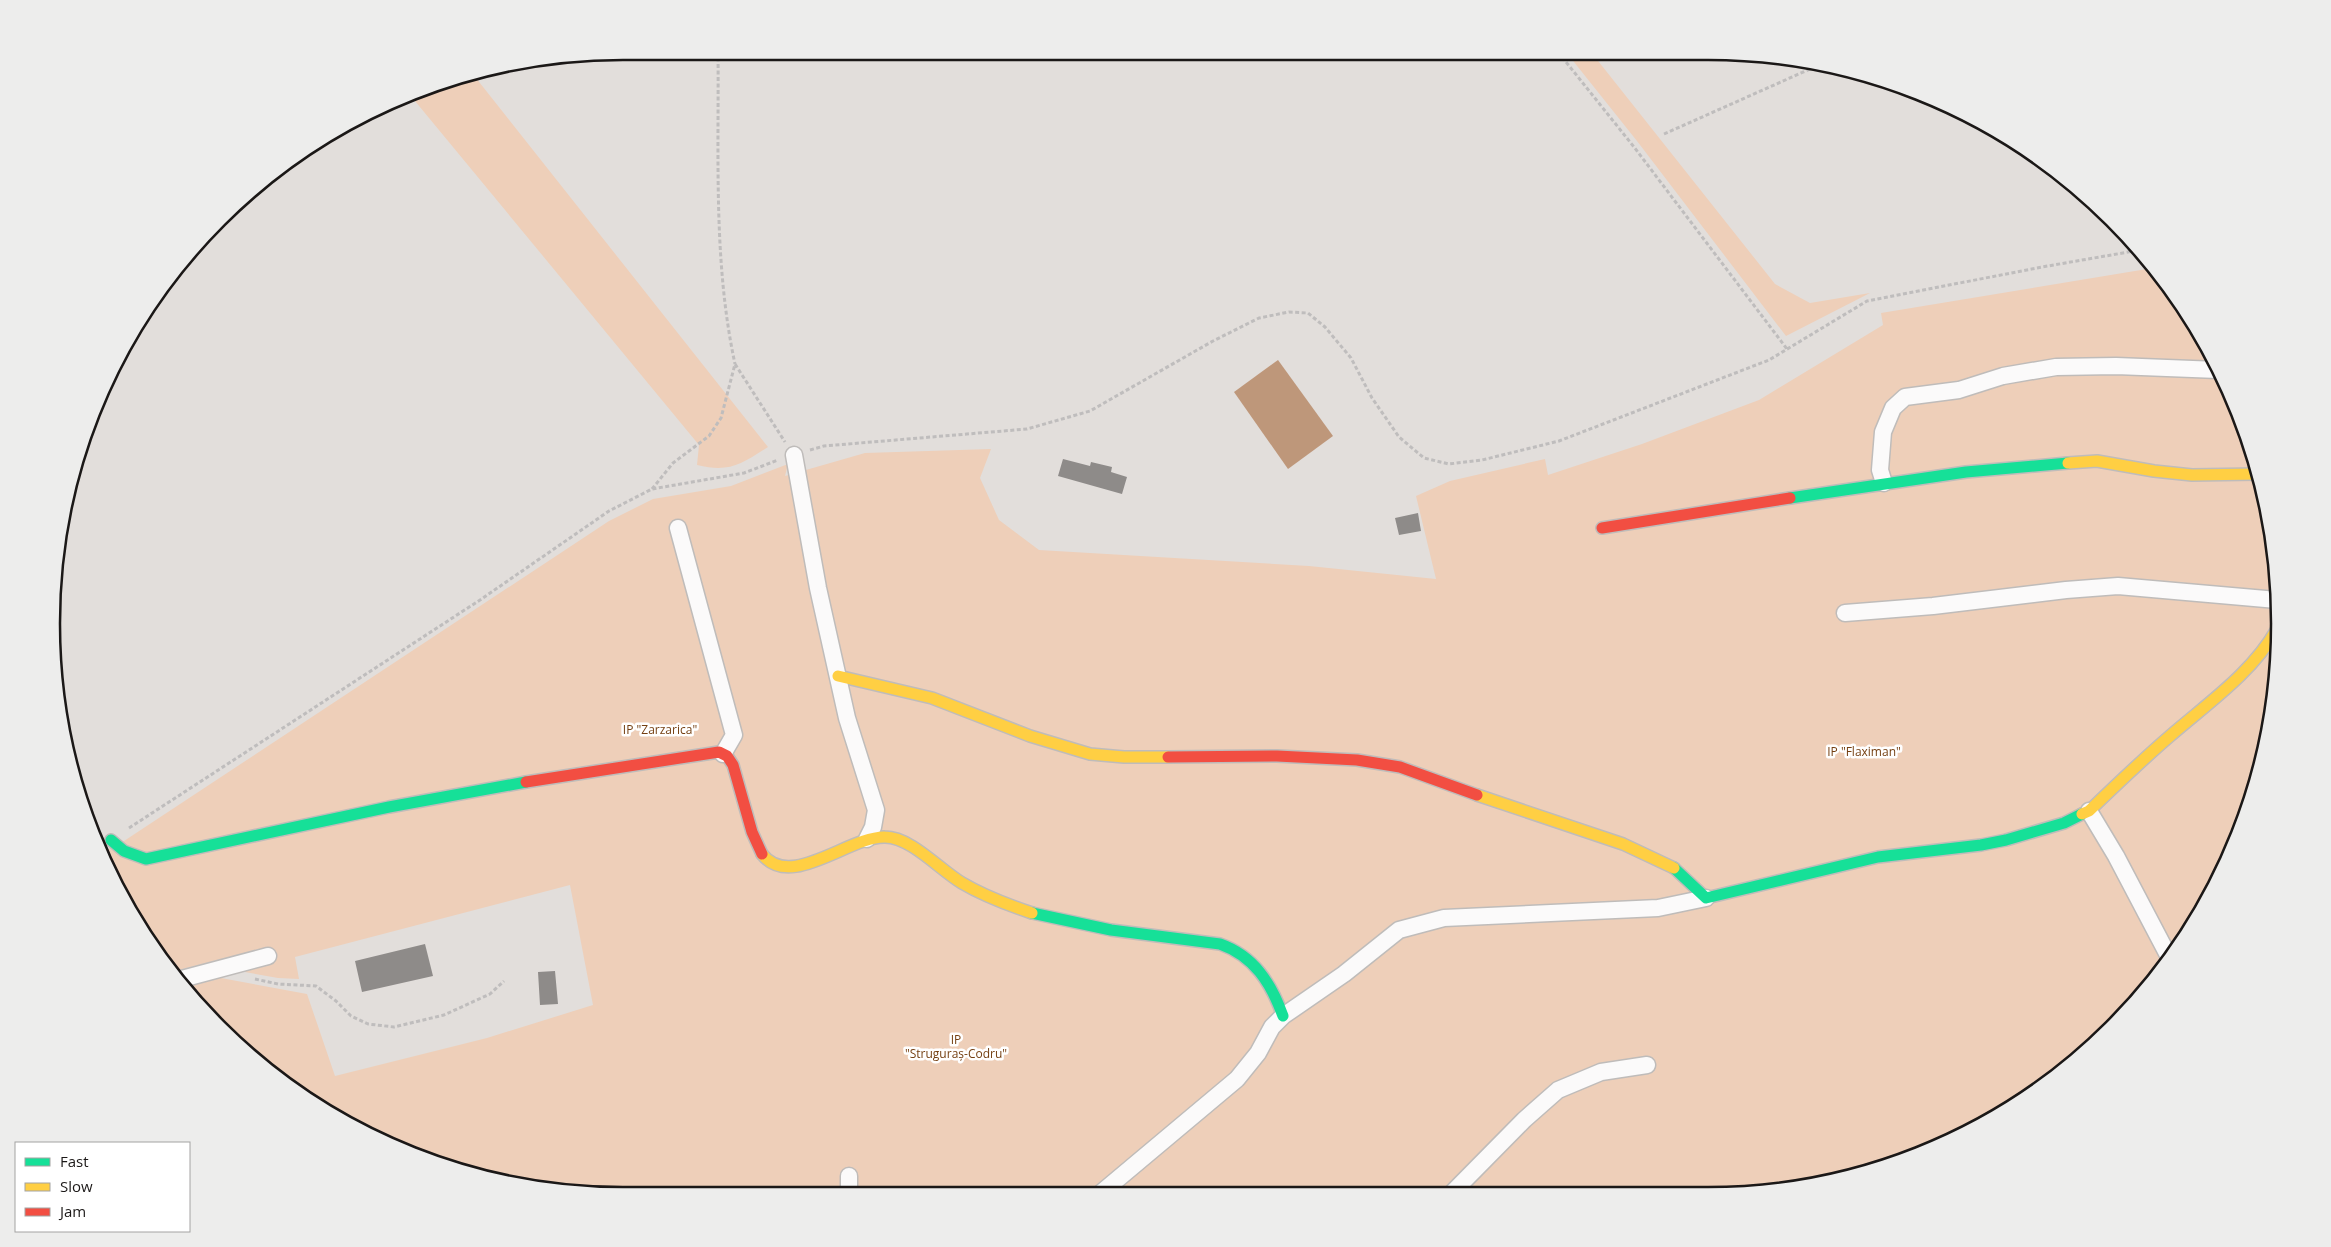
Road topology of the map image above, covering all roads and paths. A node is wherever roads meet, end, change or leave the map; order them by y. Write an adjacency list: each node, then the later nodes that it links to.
1 (718, 60): 7 (path)
2 (1564, 60): 6 (path)
3 (1809, 70): 4 (path)
4 (1664, 134)
5 (2131, 252): 6 (path)
6 (1787, 349): 9 (path)
7 (735, 364): 9 (path); 12 (path)
8 (2211, 370): 11 (street)
9 (794, 455): 12 (path); 18 (street)
10 (2251, 475): 11 (street)
11 (1884, 483): 14 (street)
12 (652, 490): 22 (path)
13 (678, 528): 19 (street)
14 (1602, 528)
15 (2270, 600): 16 (street)
16 (1845, 613)
17 (2271, 641): 20 (street)
18 (838, 676): 21 (street); 23 (street)
19 (723, 754): 21 (street); 22 (street)
20 (2089, 811): 23 (street); 24 (street)
21 (867, 839): 29 (street)
22 (111, 840)
23 (1706, 898): 29 (street)
24 (2166, 951)
25 (268, 956): 26 (street)
26 (185, 978)
27 (253, 978): 28 (path)
28 (504, 981)
29 (1283, 1016): 33 (street)
30 (1647, 1065): 34 (street)
31 (849, 1176): 32 (street)
32 (849, 1187)
33 (1108, 1187)
34 (1458, 1187)

